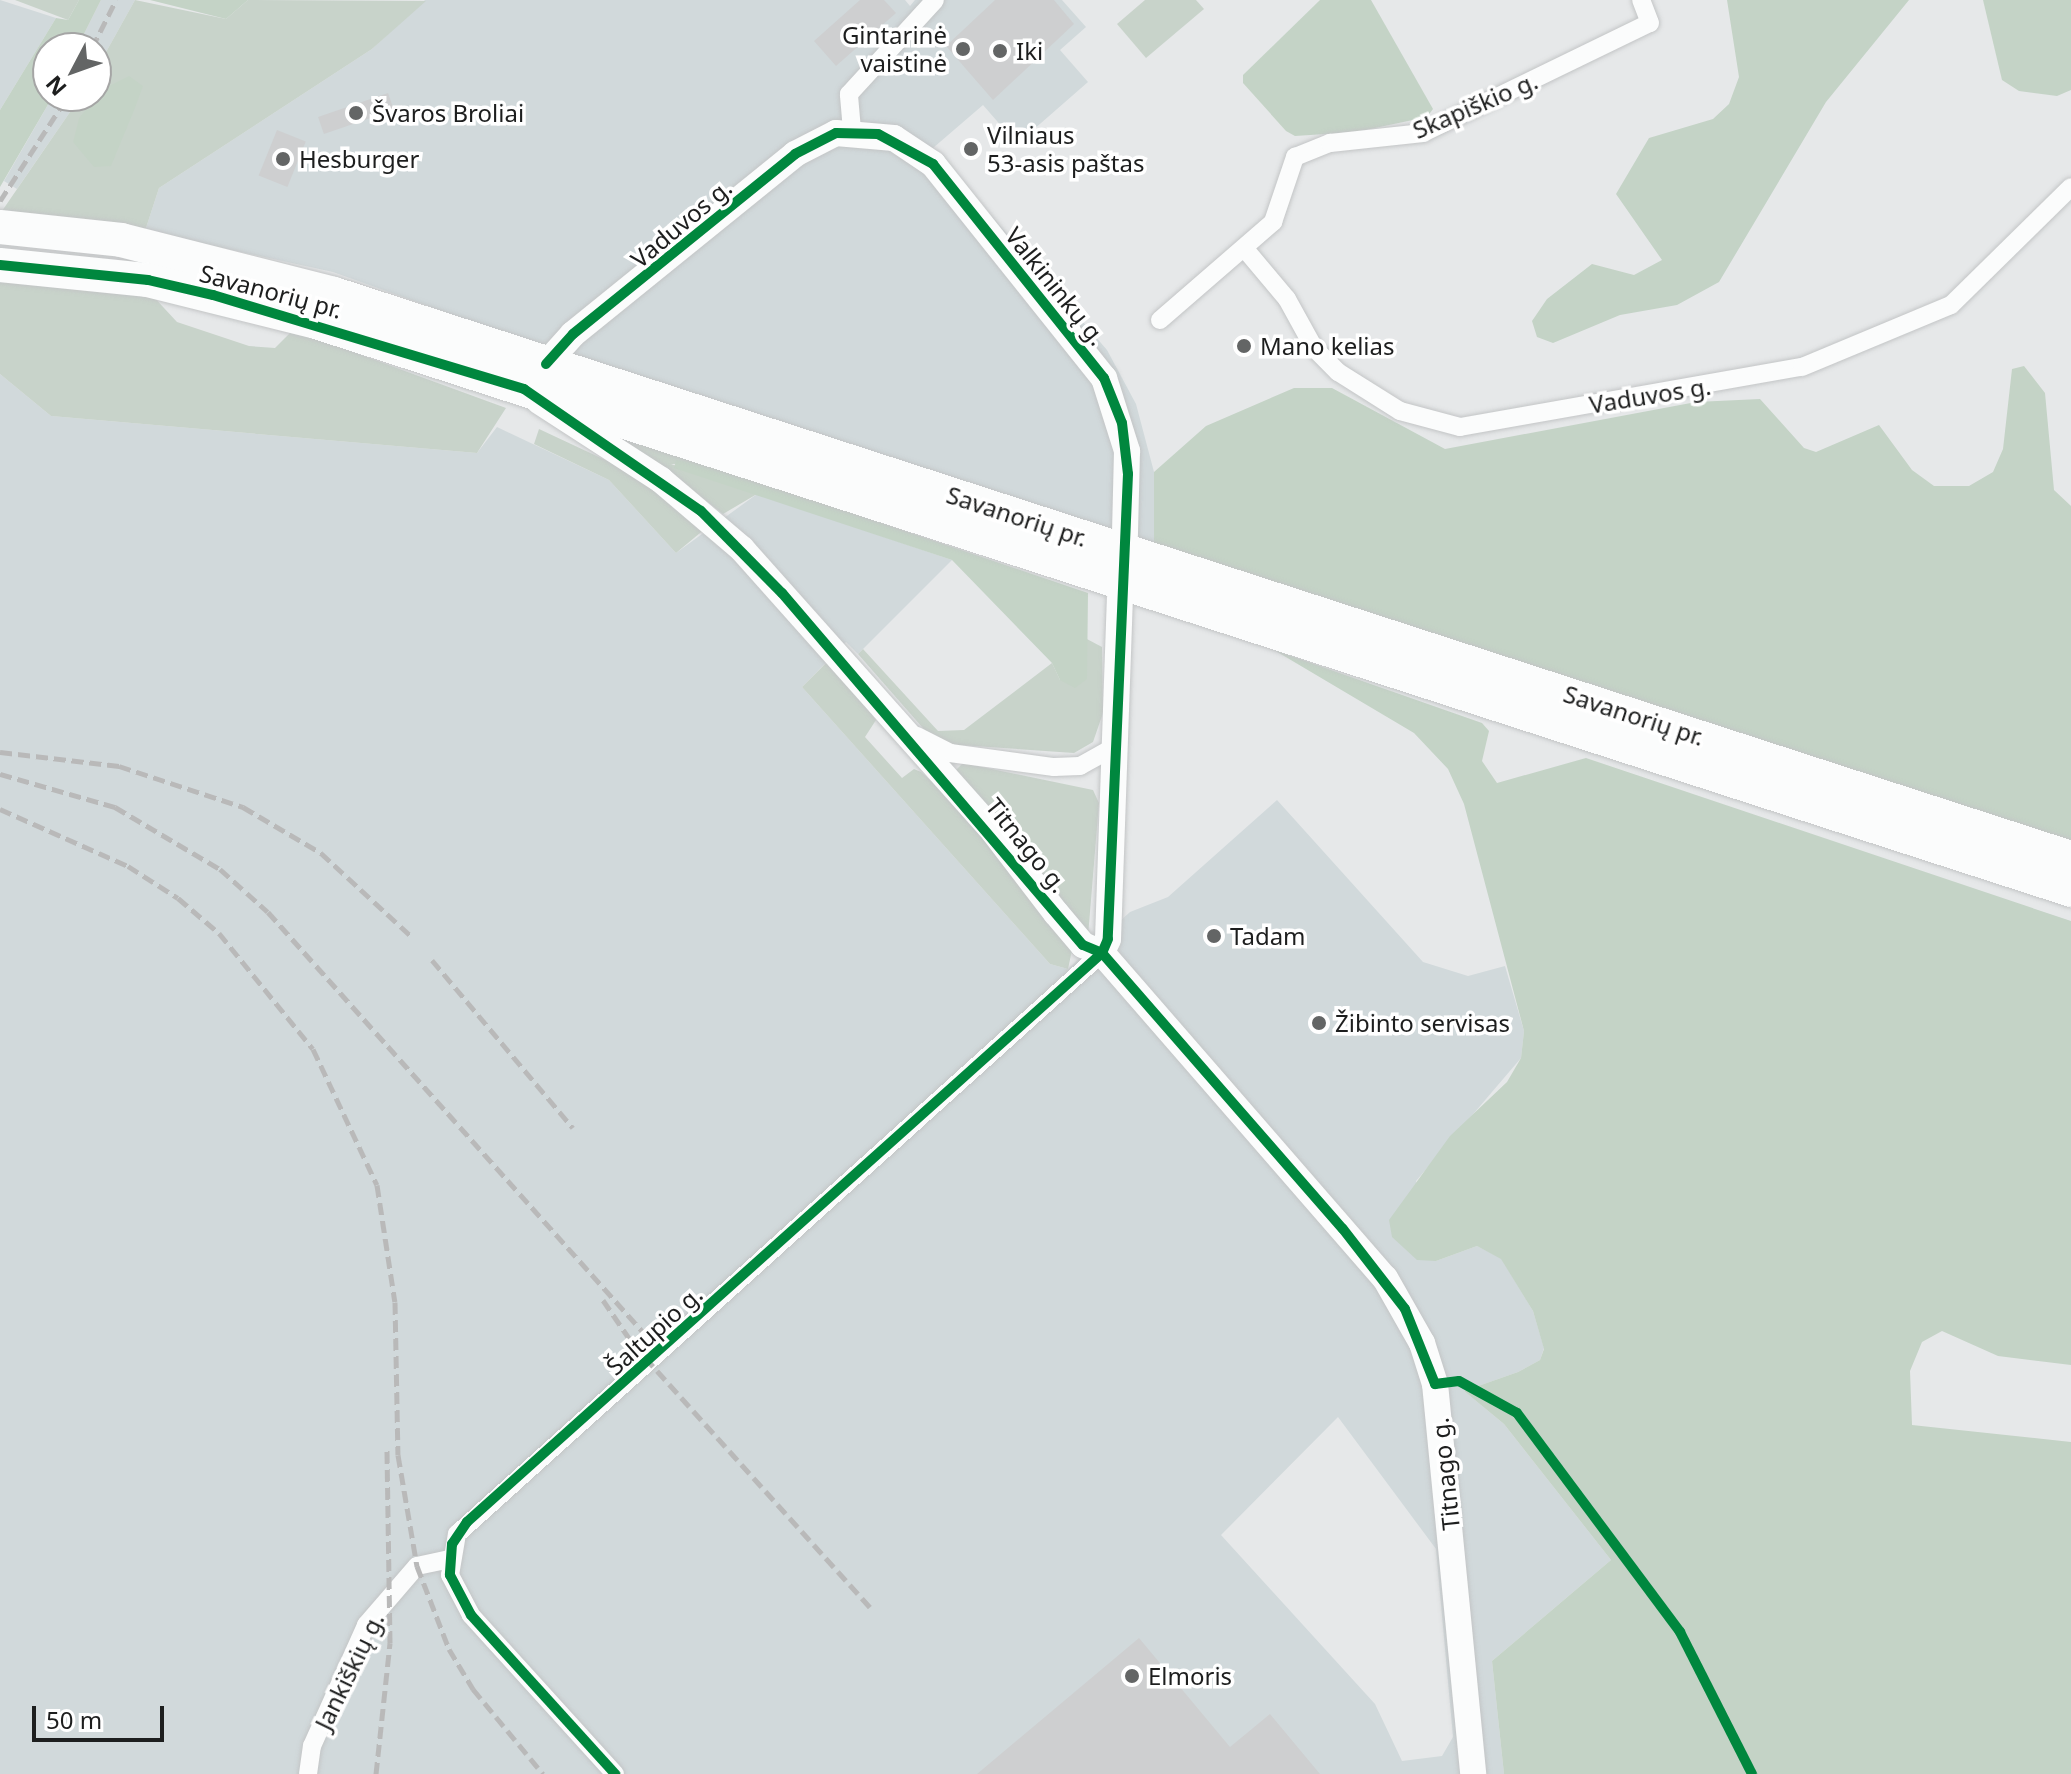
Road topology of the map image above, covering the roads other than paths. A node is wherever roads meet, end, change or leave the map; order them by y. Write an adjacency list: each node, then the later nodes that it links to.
1 (935, 0): 3 (street)
2 (1641, 0): 6 (street, Skapiškio g.)
3 (852, 130): 9 (street, Vaduvos g.); 11 (street, Valkininkų g.)
4 (2071, 187): 6 (street, Vaduvos g.)
5 (0, 227): 9 (highway, Savanorių pr.)
6 (1245, 249): 8 (street, Skapiškio g.)
7 (0, 265): 10 (highway, Savanorių pr.)
8 (1160, 320)
9 (546, 364): 15 (highway, Savanorių pr.)
10 (524, 389): 13 (street, Titnago g.); 16 (highway, Savanorių pr.)
11 (1125, 535)
12 (1120, 598): 14 (street)
13 (899, 725): 14 (street); 17 (street, Titnago g.)
14 (1116, 746): 17 (street)
15 (2071, 858)
16 (2071, 890)
17 (1102, 953): 18 (street, Šaltupio g.); 21 (street, Titnago g.)
18 (449, 1559): 19 (street, Jankiškių g.); 20 (street)
19 (308, 1774)
20 (615, 1774)
21 (1473, 1774)

